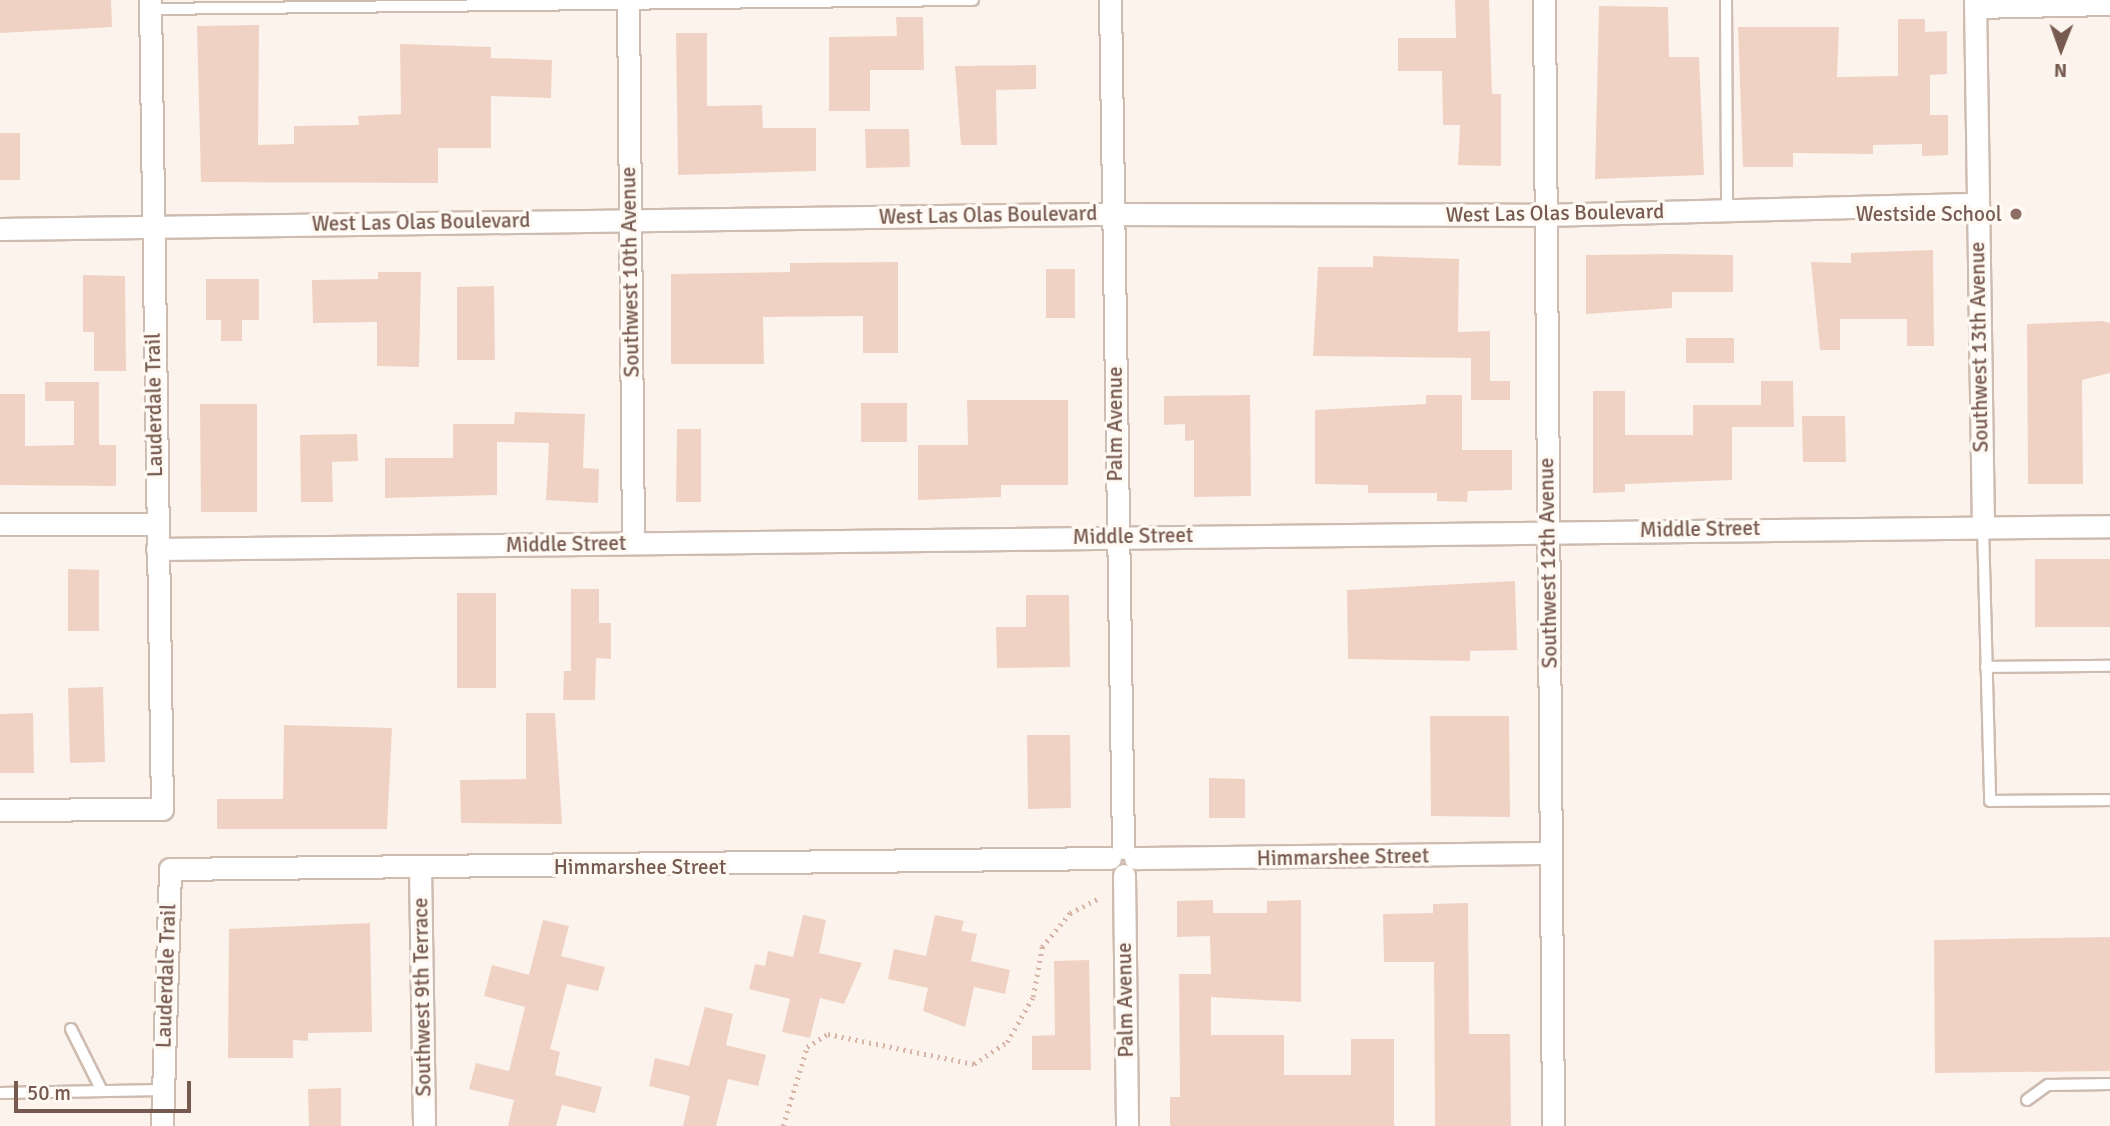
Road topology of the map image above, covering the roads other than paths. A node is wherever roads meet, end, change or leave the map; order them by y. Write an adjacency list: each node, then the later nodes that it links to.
1 (973, 0): 5 (lane)
2 (1110, 0): 11 (street, Palm Avenue)
3 (1544, 0): 12 (street, Southwest 12th Avenue)
4 (1726, 0): 10 (lane)
5 (628, 1): 7 (lane); 13 (street, Southwest 10th Avenue)
6 (1975, 3): 8 (street); 9 (street, Southwest 13th Avenue)
7 (150, 4): 14 (street, Lauderdale Trail)
8 (2110, 4)
9 (1977, 204): 10 (street, West Las Olas Boulevard); 18 (street, Southwest 13th Avenue)
10 (1727, 210): 12 (street, West Las Olas Boulevard)
11 (1113, 214): 12 (street, West Las Olas Boulevard); 13 (street, West Las Olas Boulevard); 21 (street, Palm Avenue)
12 (1545, 215): 20 (street, Southwest 12th Avenue)
13 (630, 218): 14 (street, West Las Olas Boulevard); 22 (street, Southwest 10th Avenue)
14 (152, 227): 15 (street, West Las Olas Boulevard); 17 (street, Lauderdale Trail)
15 (0, 229)
16 (0, 524): 17 (street)
17 (156, 524): 23 (street, Lauderdale Trail)
18 (1983, 526): 19 (street, Middle Street); 20 (street, Middle Street); 25 (lane)
19 (2110, 526)
20 (1548, 531): 21 (street, Middle Street); 28 (street, Southwest 12th Avenue)
21 (1116, 537): 22 (street, Middle Street); 29 (street, Palm Avenue)
22 (633, 543): 23 (street, Middle Street)
23 (156, 549): 27 (street, Lauderdale Trail)
24 (2110, 666): 25 (lane)
25 (1986, 667): 26 (lane)
26 (2110, 800)
27 (0, 810)
28 (1551, 853): 29 (street, Himmarshee Street); 41 (street, Southwest 12th Avenue)
29 (1123, 860): 30 (street, Himmarshee Street); 40 (street, Palm Avenue)
30 (420, 868): 31 (street, Himmarshee Street); 39 (street, Southwest 9th Terrace)
31 (170, 869): 35 (street, Lauderdale Trail)
32 (71, 1029): 34 (lane)
33 (2110, 1084): 37 (lane)
34 (101, 1089): 35 (lane); 36 (lane)
35 (162, 1090): 38 (street, Lauderdale Trail)
36 (0, 1093)
37 (2027, 1100)
38 (162, 1126)
39 (424, 1126)
40 (1127, 1126)
41 (1553, 1126)

